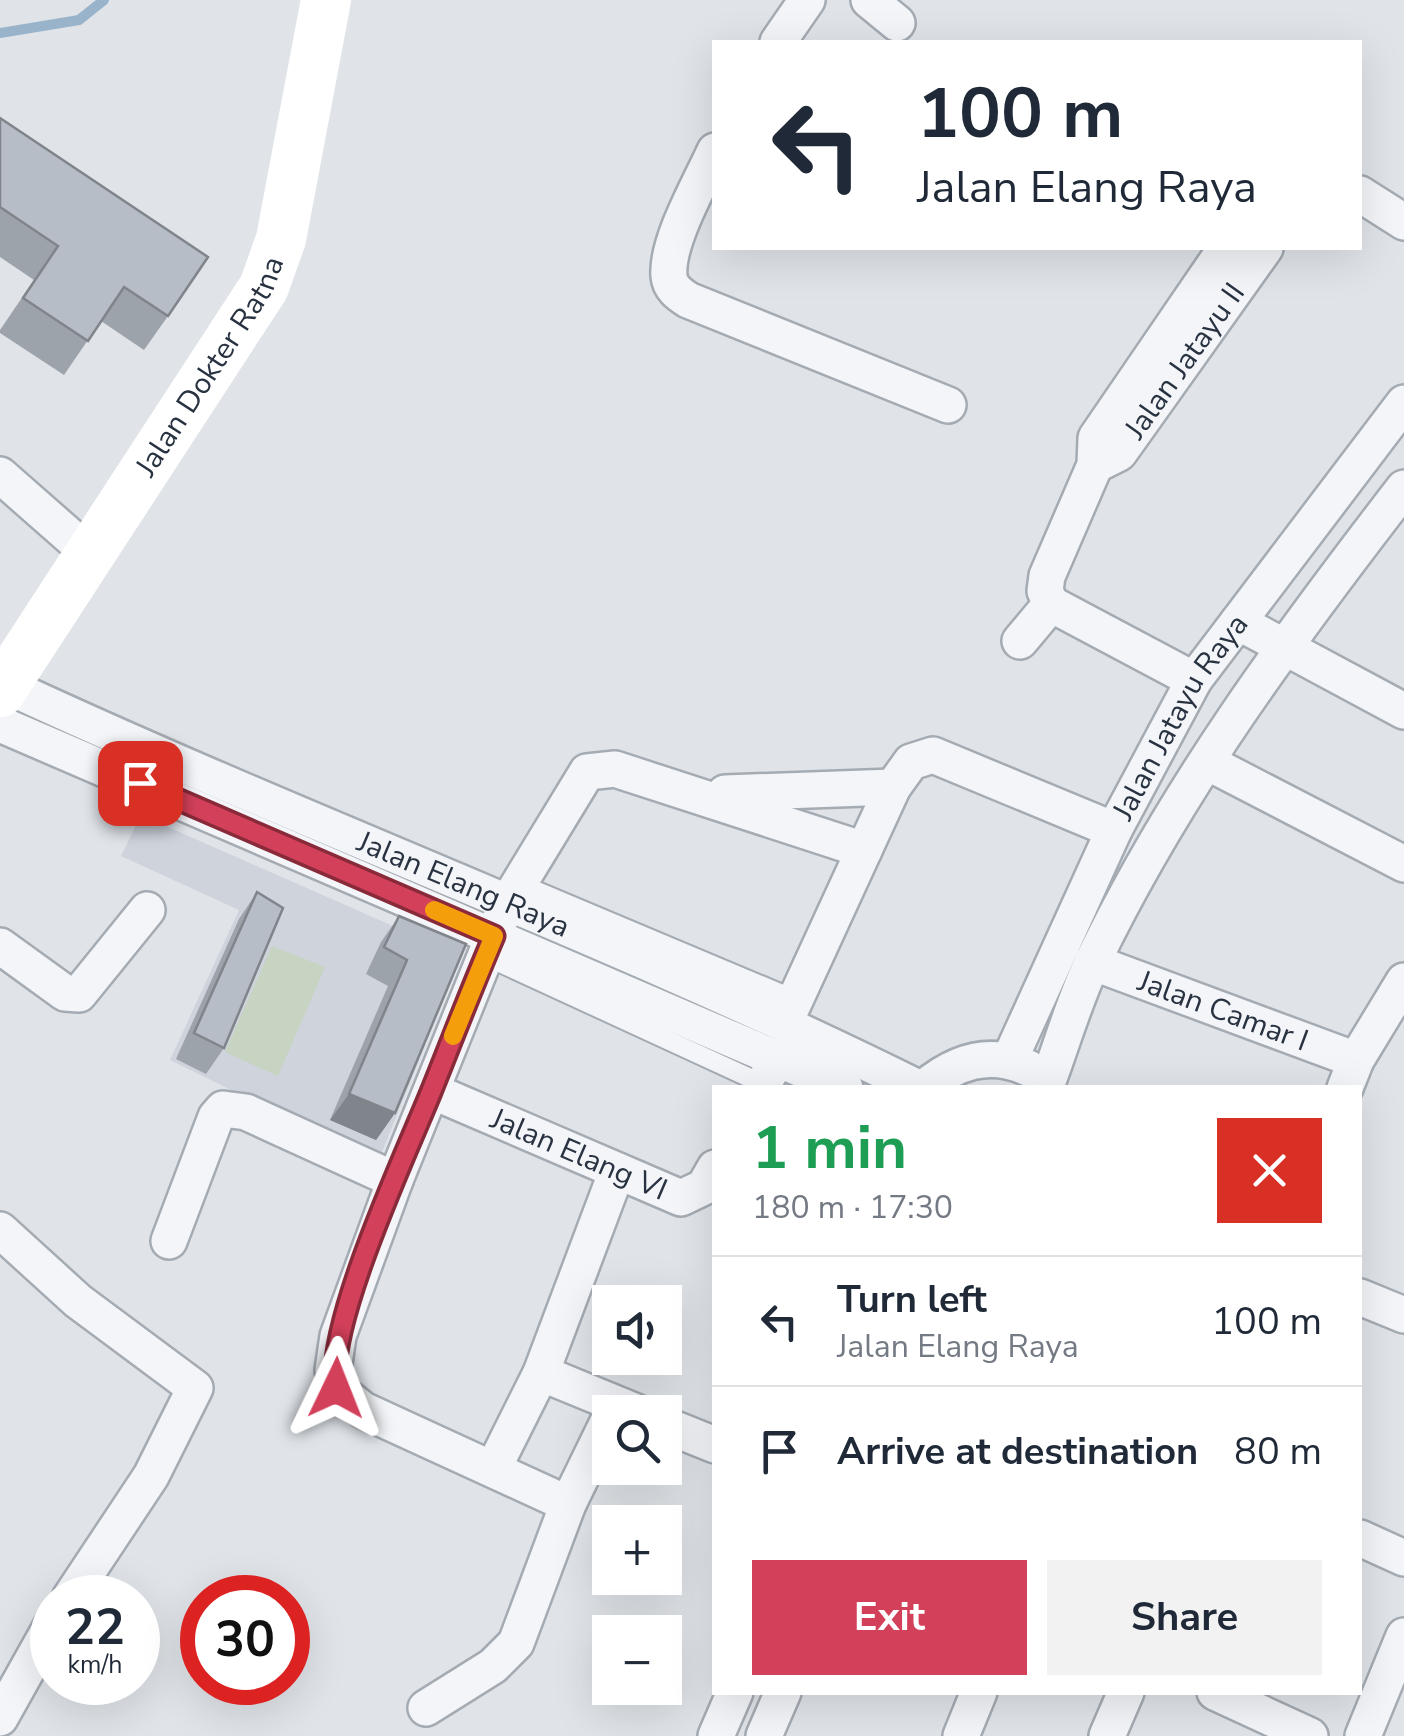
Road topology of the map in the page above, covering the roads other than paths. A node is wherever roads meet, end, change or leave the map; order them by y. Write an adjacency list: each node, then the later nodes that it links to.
1 (326, 0): 16 (street, Jalan Dokter Ratna)
2 (807, 0): 5 (street)
3 (868, 0): 4 (street)
4 (897, 23)
5 (779, 40)
6 (712, 157): 12 (street)
7 (1362, 195): 8 (street)
8 (1404, 222)
9 (1225, 250): 13 (street, Jalan Jatayu II)
10 (1264, 250): 13 (street, Jalan Jatayu II)
11 (1404, 403): 18 (street, Jalan Jatayu Raya)
12 (948, 404)
13 (1095, 465): 17 (street, Jalan Jatayu II)
14 (0, 475): 16 (street)
15 (1404, 488): 20 (street, Jalan Jatayu Raya)
16 (90, 554): 22 (street, Jalan Dokter Ratna)
17 (1051, 604): 19 (street); 21 (street)
18 (1238, 622): 20 (street); 21 (street, Jalan Jatayu Raya)
19 (1020, 641)
20 (1281, 648): 23 (street); 24 (street, Jalan Jatayu Raya)
21 (1194, 680): 27 (street, Jalan Jatayu Raya)
22 (2, 700): 31 (street, Jalan Elang Raya)
23 (1404, 711)
24 (1207, 762): 29 (street); 33 (street, Jalan Jatayu Raya)
25 (893, 788): 26 (street); 27 (street); 28 (street)
26 (704, 794): 28 (street); 31 (street)
27 (1114, 830): 36 (street, Jalan Jatayu Raya)
28 (864, 850): 35 (street)
29 (1404, 864)
30 (148, 910): 32 (street)
31 (502, 931): 35 (street, Jalan Elang Raya); 35 (lane); 42 (street)
32 (0, 946)
33 (1092, 962): 37 (street, Jalan Camar I); 38 (street, Jalan Jatayu Raya)
34 (1404, 981): 37 (street)
35 (776, 1050): 39 (street, Jalan Elang Raya); 40 (street, Jalan Elang Raya)
36 (1010, 1061): 38 (street); 41 (street)
37 (1350, 1074)
38 (1050, 1084)
39 (840, 1085)
40 (910, 1085)
41 (925, 1085)
42 (432, 1091): 43 (street, Jalan Elang VI); 45 (street)
43 (617, 1171): 44 (street, Jalan Elang VI); 50 (street)
44 (712, 1173)
45 (395, 1180): 47 (street); 55 (street)
46 (0, 1230): 59 (street)
47 (169, 1241)
48 (1362, 1298): 49 (street)
49 (1404, 1315)
50 (541, 1373): 51 (street); 55 (street)
51 (592, 1398)
52 (682, 1431): 53 (street)
53 (712, 1445)
54 (592, 1461): 56 (street)
55 (494, 1467): 56 (street)
56 (568, 1504): 67 (street)
57 (1362, 1539): 58 (street)
58 (1404, 1558)
59 (85, 1575)
60 (1404, 1636): 74 (street)
61 (30, 1664): 68 (street)
62 (734, 1695): 69 (street)
63 (782, 1695): 70 (street)
64 (978, 1695): 71 (street)
65 (1125, 1695): 72 (street)
66 (1221, 1695): 73 (street)
67 (426, 1708)
68 (0, 1718)
69 (716, 1736)
70 (764, 1736)
71 (961, 1736)
72 (1107, 1736)
73 (1310, 1736)
74 (1363, 1736)

